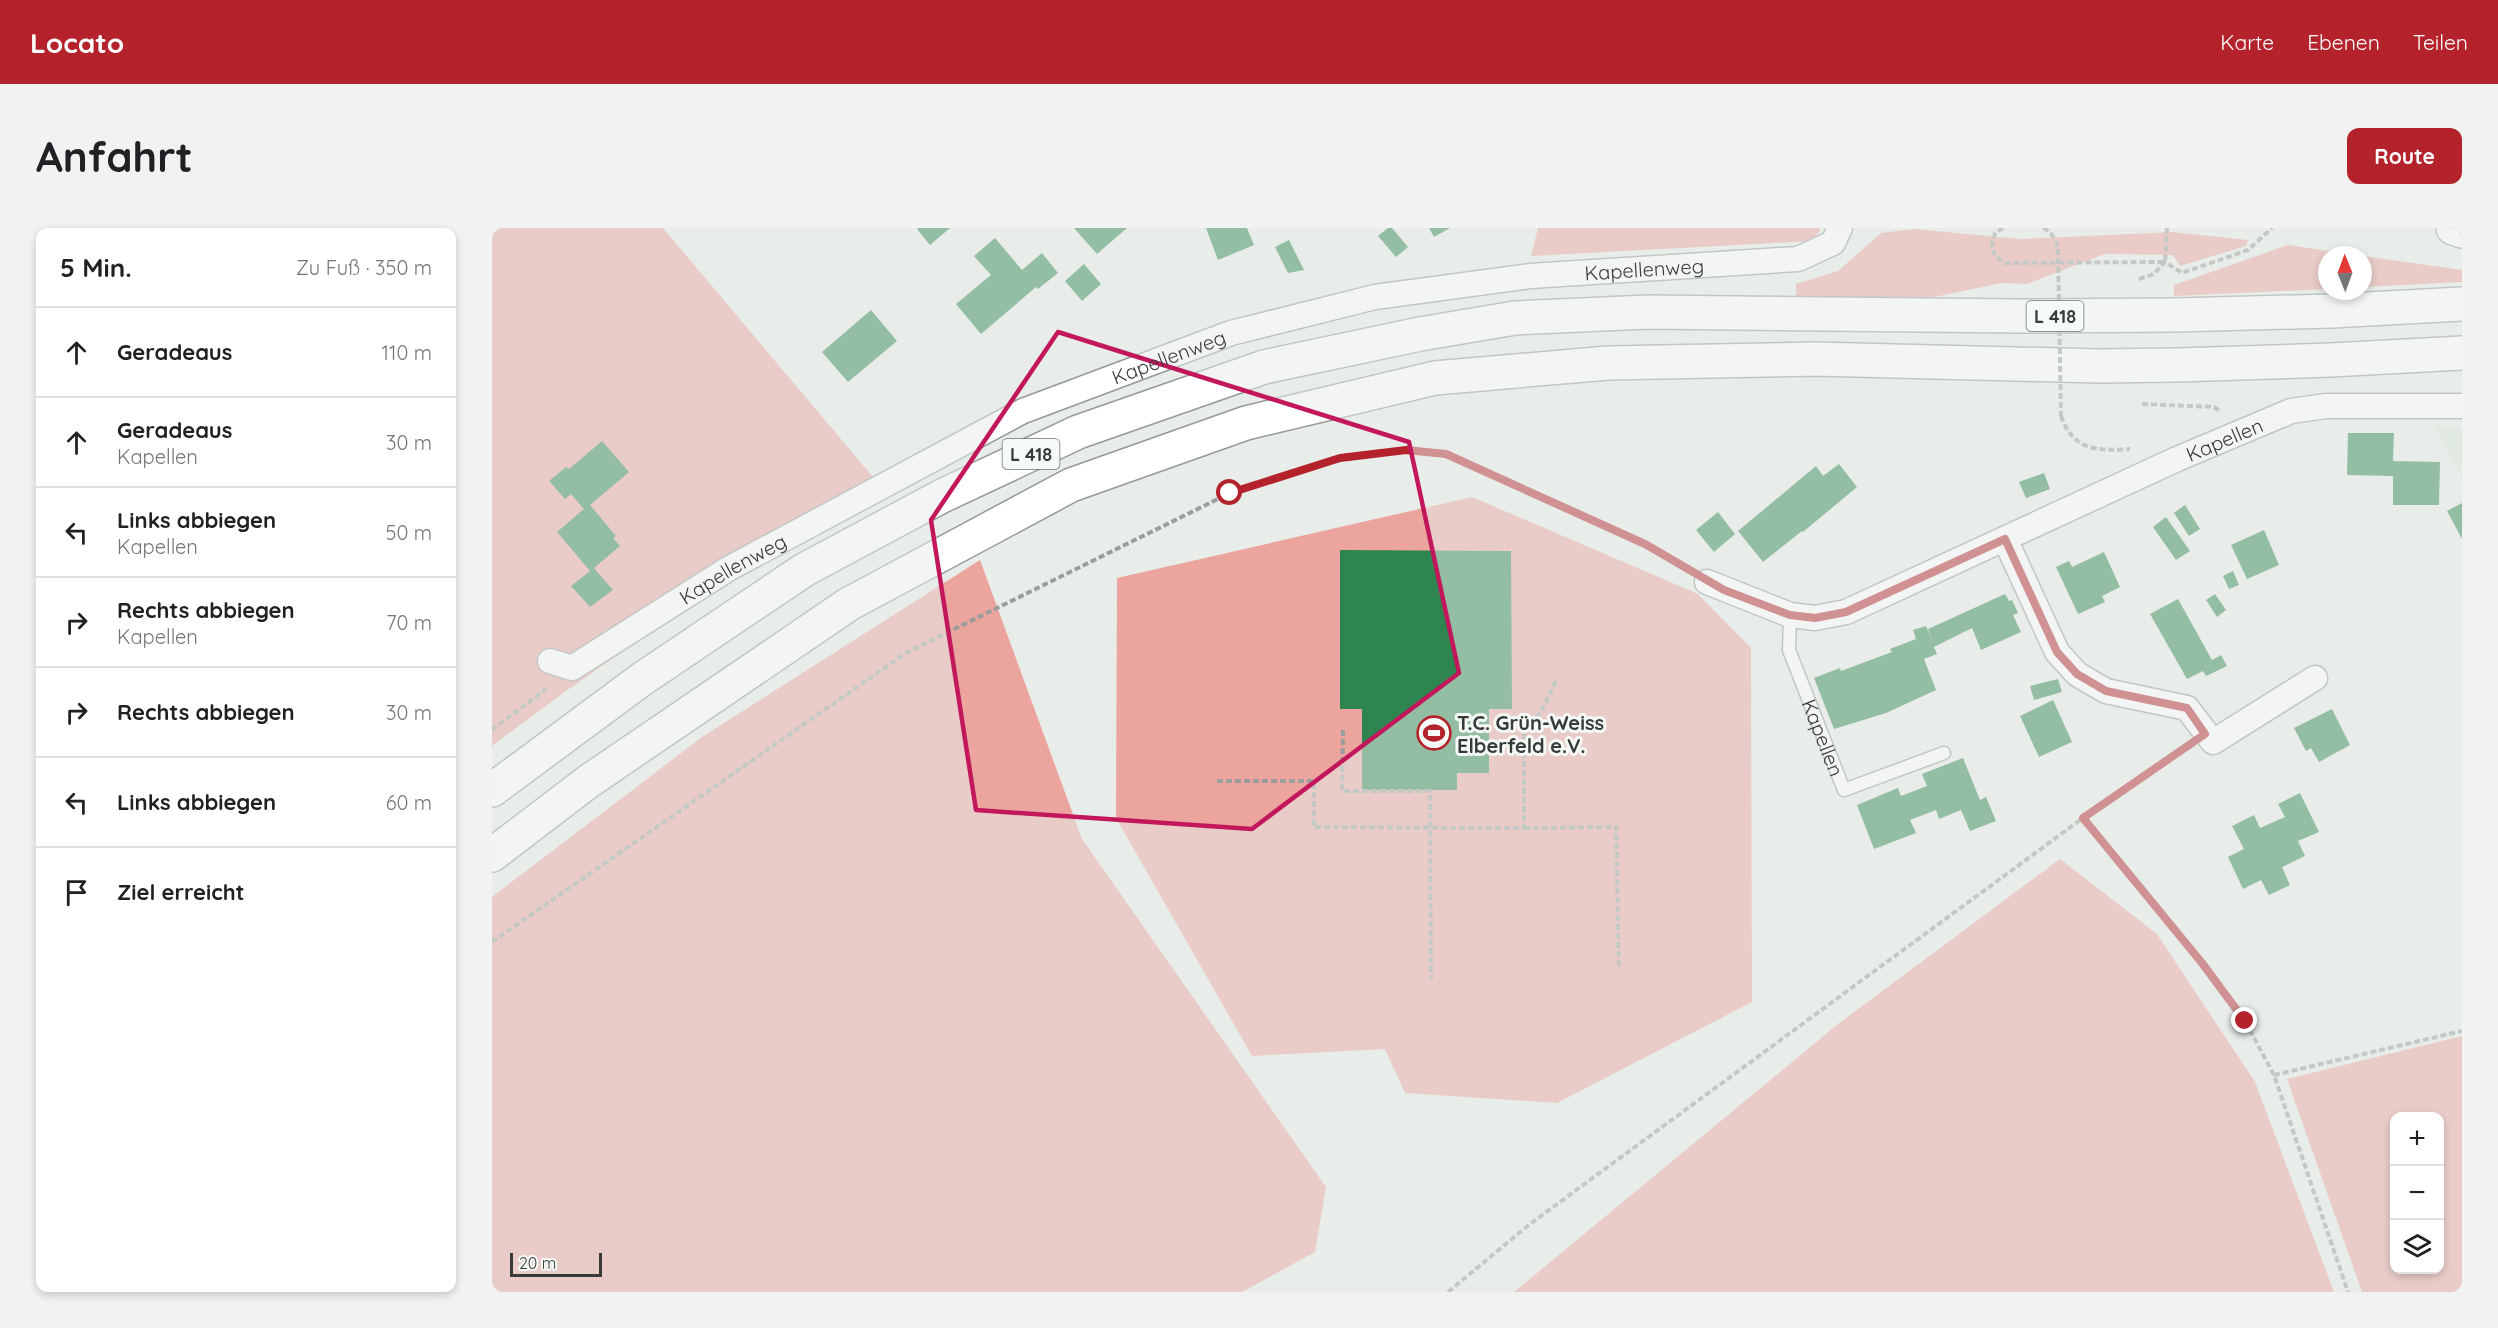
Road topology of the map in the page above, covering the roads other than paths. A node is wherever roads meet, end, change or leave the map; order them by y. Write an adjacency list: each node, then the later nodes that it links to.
1 (1840, 228): 10 (street, Kapellenweg)
2 (2453, 228): 3 (main road)
3 (2462, 231)
4 (2462, 304): 13 (main road, L 418)
5 (2462, 353): 14 (main road, L 418)
6 (2462, 406): 7 (street, Kapellen)
7 (2005, 539): 9 (street, Kapellen); 11 (street)
8 (1707, 582): 9 (street, Kapellen)
9 (1790, 615): 12 (lane, Kapellen)
10 (550, 661)
11 (2315, 678)
12 (1944, 753)
13 (492, 790)
14 (492, 855)

